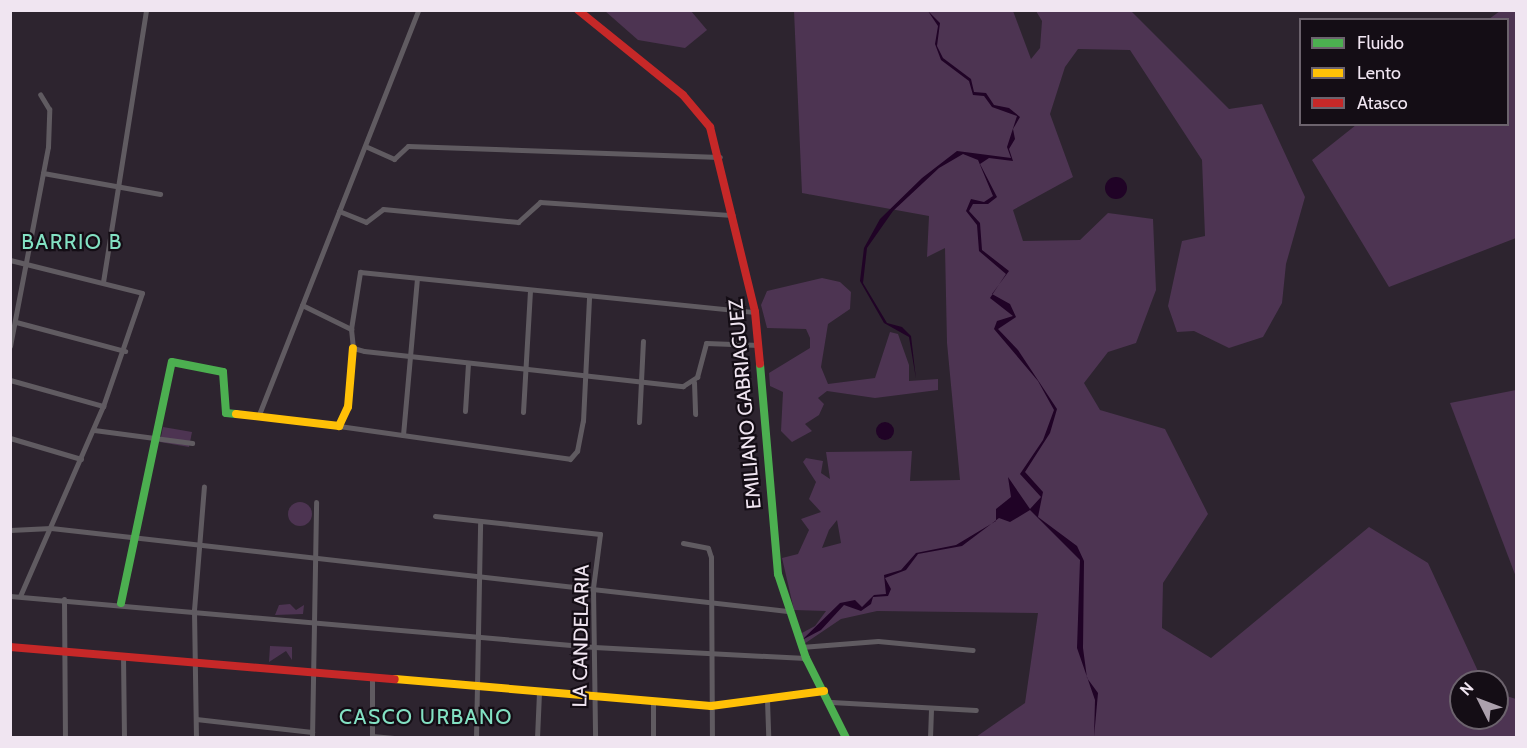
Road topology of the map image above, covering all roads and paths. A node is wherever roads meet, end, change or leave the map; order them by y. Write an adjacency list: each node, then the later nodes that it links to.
1 (146, 10): 8 (street)
2 (418, 10): 5 (street)
3 (578, 10): 6 (street, EMILIANO GABRIAGUEZ)
4 (40, 94): 7 (street)
5 (365, 146): 6 (street); 10 (street)
6 (720, 157): 11 (street, EMILIANO GABRIAGUEZ)
7 (43, 173): 8 (street); 13 (street)
8 (117, 187): 9 (street); 15 (street)
9 (160, 194)
10 (339, 211): 11 (street); 18 (street)
11 (734, 215): 19 (street, EMILIANO GABRIAGUEZ)
12 (10, 260): 13 (street)
13 (28, 265): 15 (street); 20 (street)
14 (417, 279): 16 (street); 21 (street); 27 (street)
15 (103, 282): 26 (street)
16 (530, 291): 17 (street); 29 (street)
17 (589, 298): 19 (street); 30 (street)
18 (302, 305): 21 (street); 38 (street)
19 (755, 312): 23 (street, EMILIANO GABRIAGUEZ)
20 (16, 322): 24 (street); 26 (street)
21 (351, 329): 25 (street)
22 (643, 342): 32 (street)
23 (759, 345): 33 (street); 65 (street, EMILIANO GABRIAGUEZ)
24 (10, 346)
25 (353, 348): 27 (street); 40 (street)
26 (125, 351): 34 (street)
27 (408, 357): 28 (street); 42 (street)
28 (468, 363): 29 (street); 35 (street)
29 (524, 368): 30 (street); 36 (street)
30 (583, 374): 32 (street); 42 (street)
31 (10, 380): 34 (street)
32 (642, 381): 33 (street); 39 (street)
33 (694, 382): 37 (street)
34 (103, 406): 41 (street)
35 (465, 411)
36 (522, 412)
37 (695, 414)
38 (258, 417): 40 (street); 43 (street)
39 (639, 422)
40 (339, 426): 42 (street)
41 (94, 430): 43 (street); 46 (street)
42 (403, 435)
43 (154, 437): 45 (street); 53 (street)
44 (10, 438): 46 (street)
45 (192, 443)
46 (81, 459): 51 (street)
47 (204, 486): 55 (street)
48 (316, 502): 56 (street)
49 (435, 516): 50 (street)
50 (480, 522): 57 (street); 58 (street, LA CANDELARIA)
51 (51, 528): 52 (street); 53 (street); 60 (street)
52 (10, 530)
53 (134, 537): 55 (street); 62 (street)
54 (683, 543): 63 (street)
55 (197, 548): 56 (street); 64 (street)
56 (313, 561): 57 (street); 66 (street)
57 (475, 578): 58 (street); 67 (street)
58 (593, 588): 63 (street); 69 (street, LA CANDELARIA)
59 (10, 596): 60 (street)
60 (20, 596): 61 (street)
61 (64, 599): 62 (street); 72 (street)
62 (121, 603): 64 (street)
63 (714, 603): 65 (street); 73 (street)
64 (194, 610): 66 (street); 76 (street)
65 (787, 611): 70 (street, EMILIANO GABRIAGUEZ)
66 (312, 620): 67 (street); 77 (street)
67 (475, 635): 69 (street); 79 (street)
68 (10, 647): 72 (street)
69 (594, 647): 73 (street); 82 (street, LA CANDELARIA)
70 (801, 647): 71 (street); 75 (street, EMILIANO GABRIAGUEZ)
71 (973, 650)
72 (63, 651): 74 (street); 92 (street)
73 (712, 655): 75 (street); 86 (street)
74 (123, 656): 76 (street); 93 (street)
75 (806, 658): 80 (street, EMILIANO GABRIAGUEZ)
76 (194, 660): 77 (street); 89 (street)
77 (312, 671): 78 (street); 90 (street)
78 (372, 678): 79 (street); 91 (street)
79 (475, 685): 81 (street); 96 (street)
80 (825, 691): 83 (street); 85 (street, EMILIANO GABRIAGUEZ)
81 (538, 692): 82 (street); 97 (street)
82 (595, 698): 84 (street); 98 (street, LA CANDELARIA)
83 (767, 700): 86 (street); 101 (street)
84 (653, 702): 86 (street); 99 (street)
85 (831, 702): 87 (street); 102 (street, EMILIANO GABRIAGUEZ)
86 (711, 706): 100 (street)
87 (931, 709): 88 (street); 103 (street)
88 (976, 711)
89 (195, 719): 90 (street); 94 (street)
90 (312, 735)
91 (372, 737): 95 (street)
92 (65, 738)
93 (124, 738)
94 (196, 738)
95 (394, 738)
96 (476, 738)
97 (537, 738)
98 (596, 738)
99 (653, 738)
100 (711, 738)
101 (768, 738)
102 (846, 738)
103 (930, 738)

